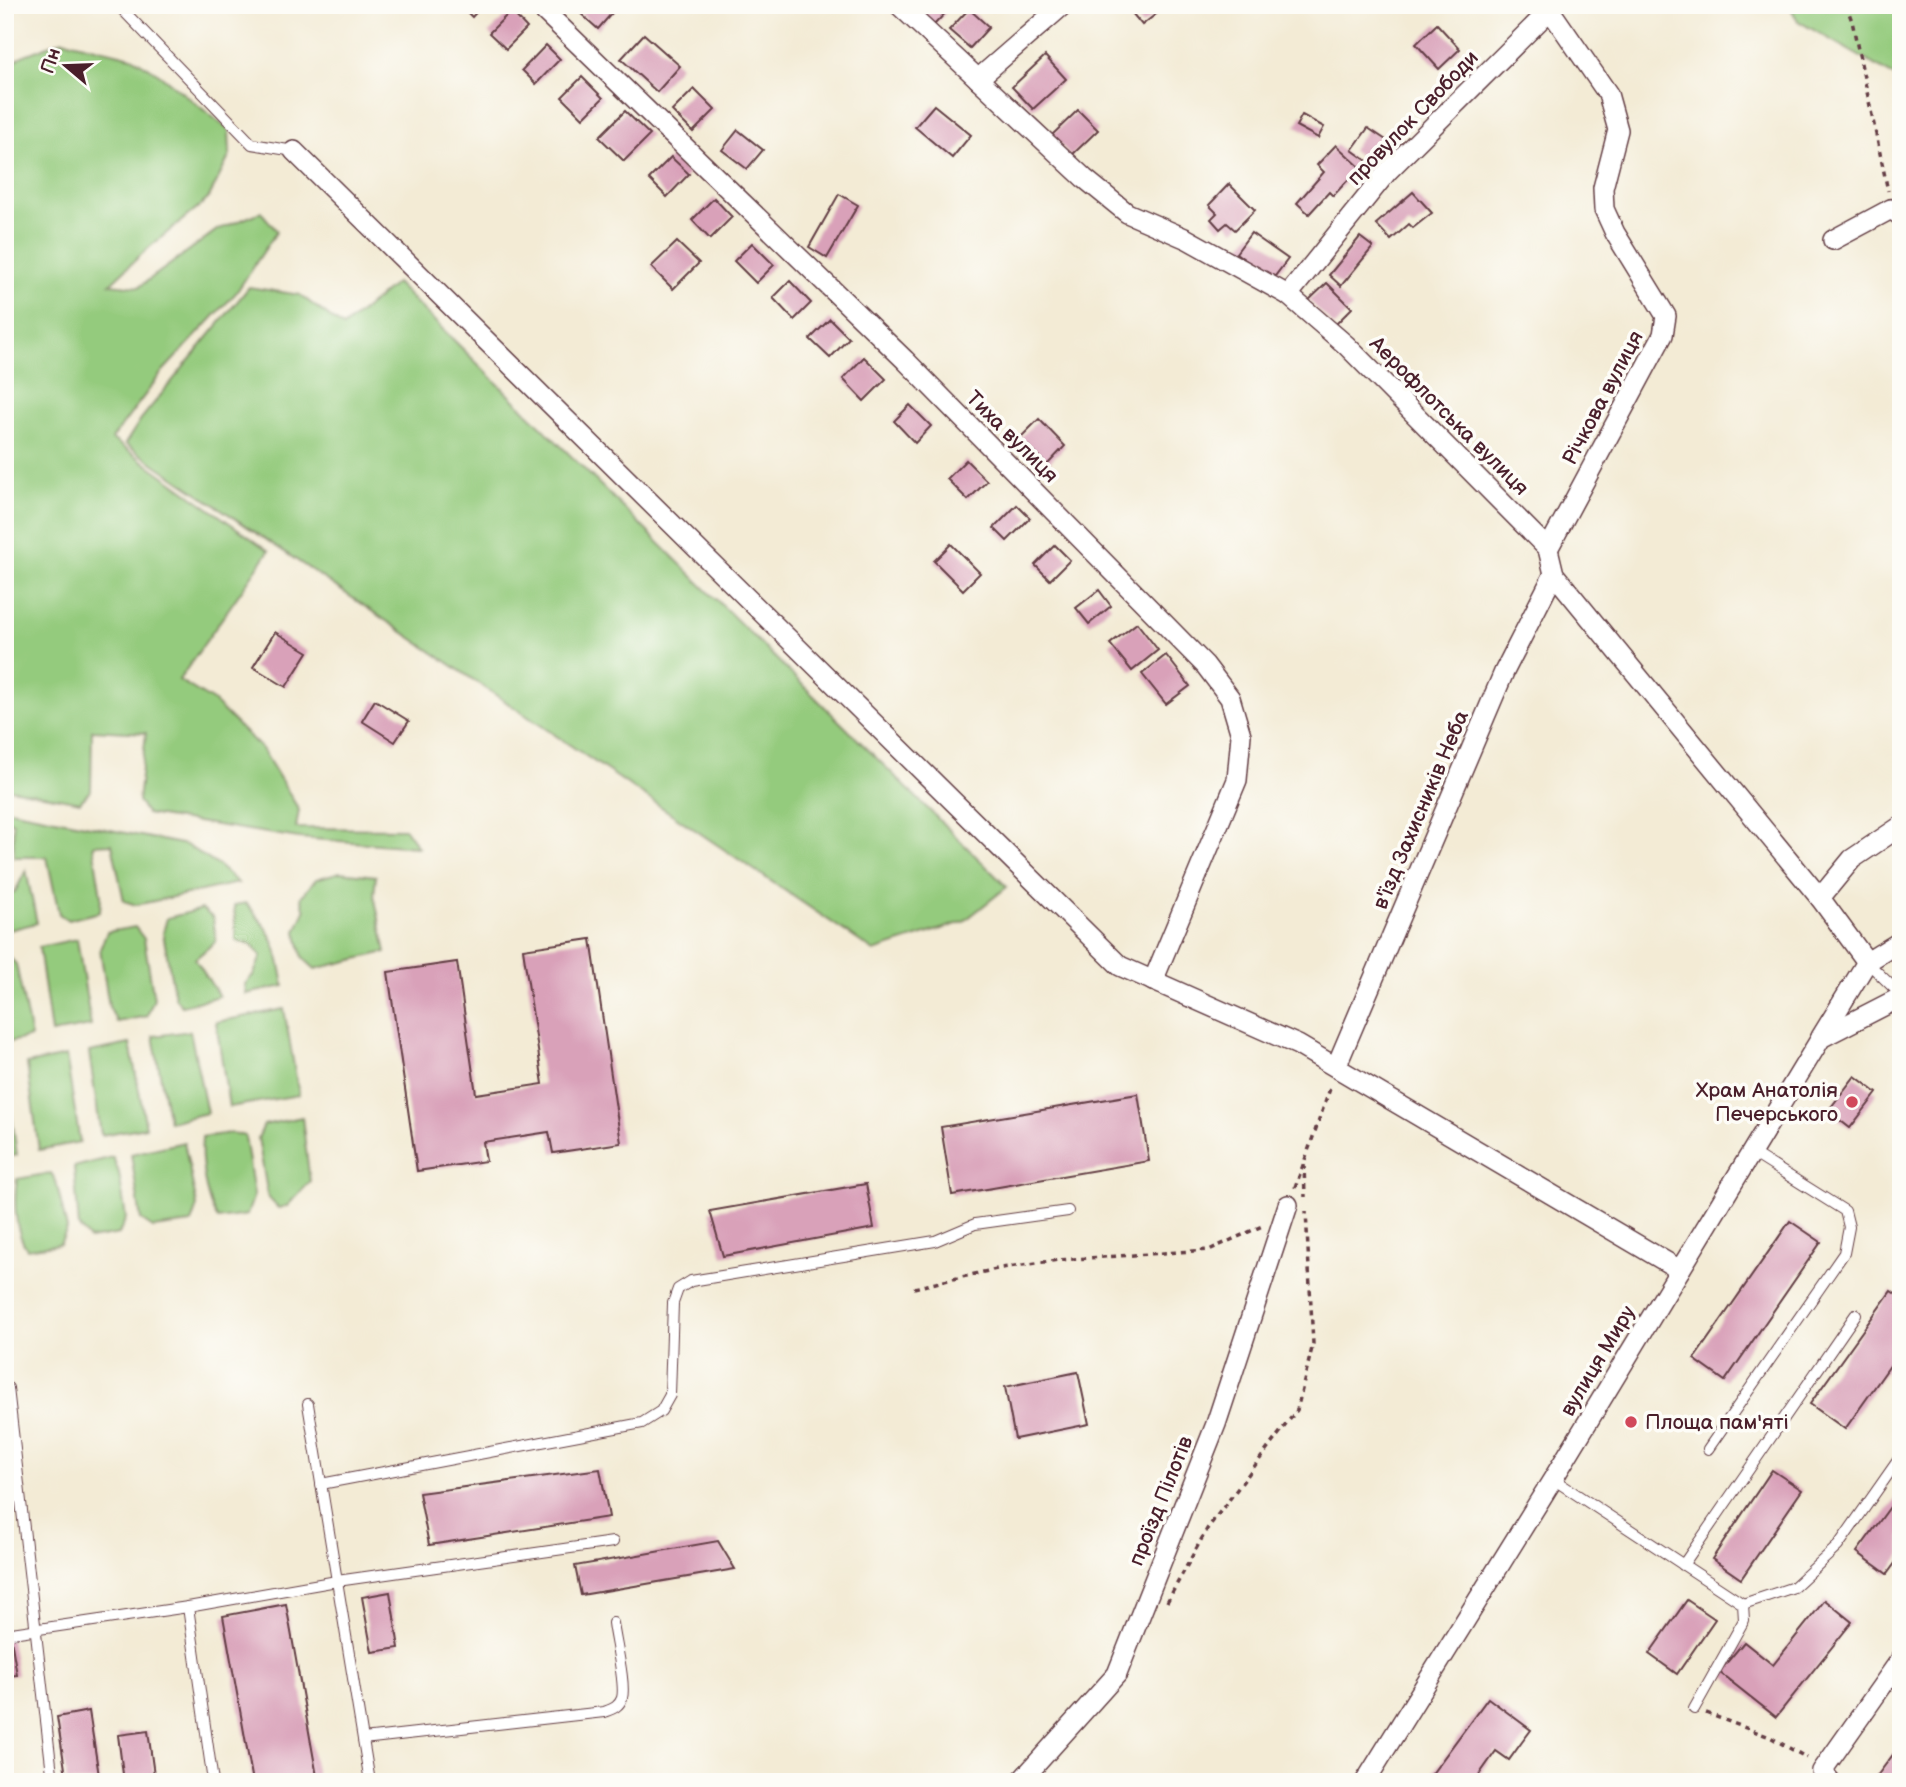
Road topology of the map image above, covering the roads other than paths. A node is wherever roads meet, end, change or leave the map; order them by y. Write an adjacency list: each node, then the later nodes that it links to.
1 (118, 5): 7 (lane)
2 (538, 5): 17 (street, Тиха вулиця)
3 (899, 5): 6 (street, Аерофлотська вулиця)
4 (1063, 5): 6 (street)
5 (1550, 8): 10 (street, провулок Свободи); 11 (street, Річкова вулиця)
6 (978, 79): 10 (street, Аерофлотська вулиця)
7 (294, 151): 17 (street)
8 (1896, 212): 9 (street)
9 (1833, 240)
10 (1288, 295): 11 (street, Аерофлотська вулиця)
11 (1548, 549): 12 (street)
12 (1554, 574): 14 (street); 20 (street, в'їзд Захисників Неба)
13 (1901, 826): 14 (street)
14 (1820, 898): 16 (street)
15 (1901, 941): 16 (street)
16 (1867, 962): 18 (lane); 19 (street, вулиця Миру)
17 (1153, 981): 20 (street)
18 (1901, 996): 19 (street)
19 (1821, 1038): 21 (street, вулиця Миру)
20 (1336, 1067): 24 (street)
21 (1751, 1152): 24 (street, вулиця Миру); 28 (lane)
22 (1288, 1205): 47 (street, проїзд Пілотів)
23 (1068, 1211): 31 (lane)
24 (1680, 1270): 30 (street, вулиця Миру)
25 (1856, 1314): 33 (lane)
26 (8, 1388): 38 (lane)
27 (308, 1404): 31 (lane)
28 (1708, 1449)
29 (1901, 1455): 35 (lane)
30 (1553, 1479): 33 (lane); 48 (street, вулиця Миру)
31 (321, 1484): 34 (lane)
32 (613, 1542): 34 (lane)
33 (1683, 1565): 35 (lane)
34 (337, 1581): 36 (lane); 42 (lane)
35 (1743, 1604): 41 (lane)
36 (188, 1607): 38 (lane); 45 (lane)
37 (613, 1623): 42 (lane)
38 (37, 1629): 39 (lane); 44 (lane)
39 (5, 1634)
40 (1901, 1659): 43 (street)
41 (1693, 1709)
42 (363, 1739): 46 (lane)
43 (1827, 1776)
44 (53, 1782)
45 (213, 1782)
46 (370, 1782)
47 (1020, 1782)
48 (1365, 1782)

